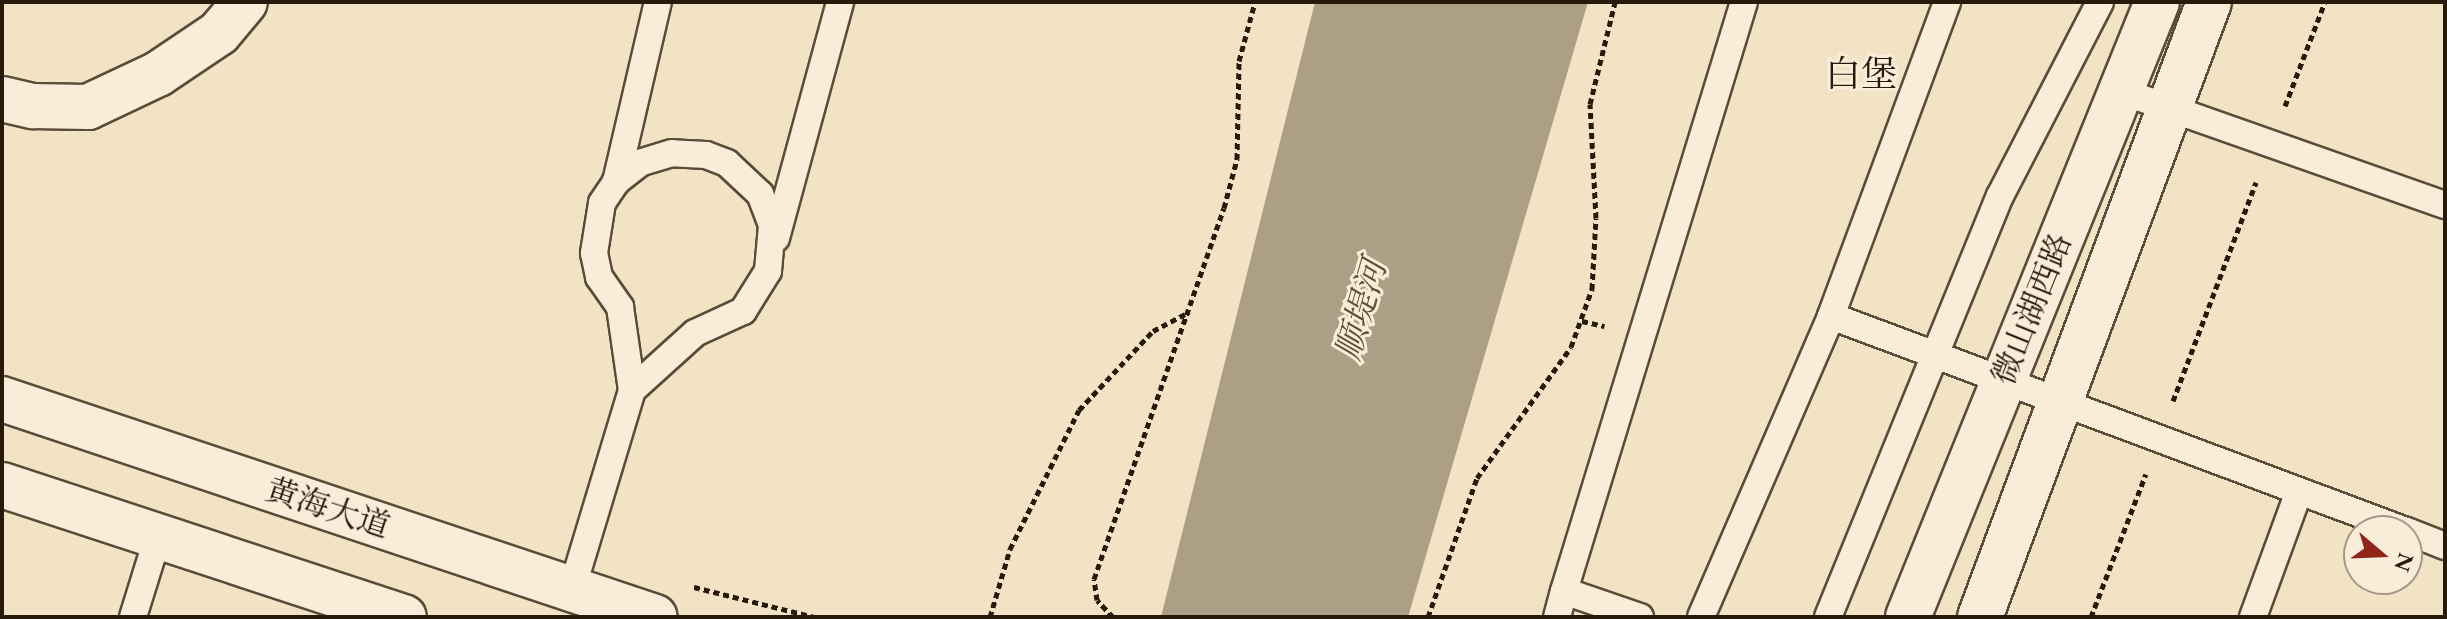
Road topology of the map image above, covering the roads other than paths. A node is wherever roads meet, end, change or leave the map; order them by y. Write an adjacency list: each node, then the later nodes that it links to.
1 (245, 2): 10 (street)
2 (658, 2): 12 (lane)
3 (840, 2): 14 (lane)
4 (1744, 2): 28 (lane)
5 (1947, 2): 15 (lane)
6 (2100, 2): 16 (lane)
7 (2157, 2): 9 (street, 微山湖西路)
8 (2209, 2): 11 (street, 微山湖西路)
9 (2121, 91): 11 (lane); 17 (street, 微山湖西路)
10 (2, 99)
11 (2169, 107): 13 (lane); 20 (street, 微山湖西路)
12 (616, 182): 14 (lane); 18 (lane)
13 (2445, 205)
14 (774, 248): 18 (lane)
15 (1831, 316): 16 (lane); 34 (lane)
16 (1934, 355): 17 (lane); 35 (lane)
17 (2003, 381): 20 (lane); 36 (street, 微山湖西路)
18 (632, 390): 27 (lane)
19 (2, 399): 27 (street, 黄海大道)
20 (2060, 403): 22 (lane); 37 (street, 微山湖西路)
21 (2, 485): 24 (street)
22 (2299, 491): 23 (lane); 38 (lane)
23 (2363, 515)
24 (158, 536): 29 (lane); 30 (street)
25 (2423, 538): 26 (lane)
26 (2445, 546)
27 (572, 589): 31 (street, 黄海大道)
28 (1564, 591): 32 (lane); 33 (lane)
29 (133, 617)
30 (404, 617)
31 (655, 617)
32 (1557, 617)
33 (1640, 617)
34 (1701, 617)
35 (1828, 617)
36 (1908, 617)
37 (1980, 617)
38 (2253, 617)

